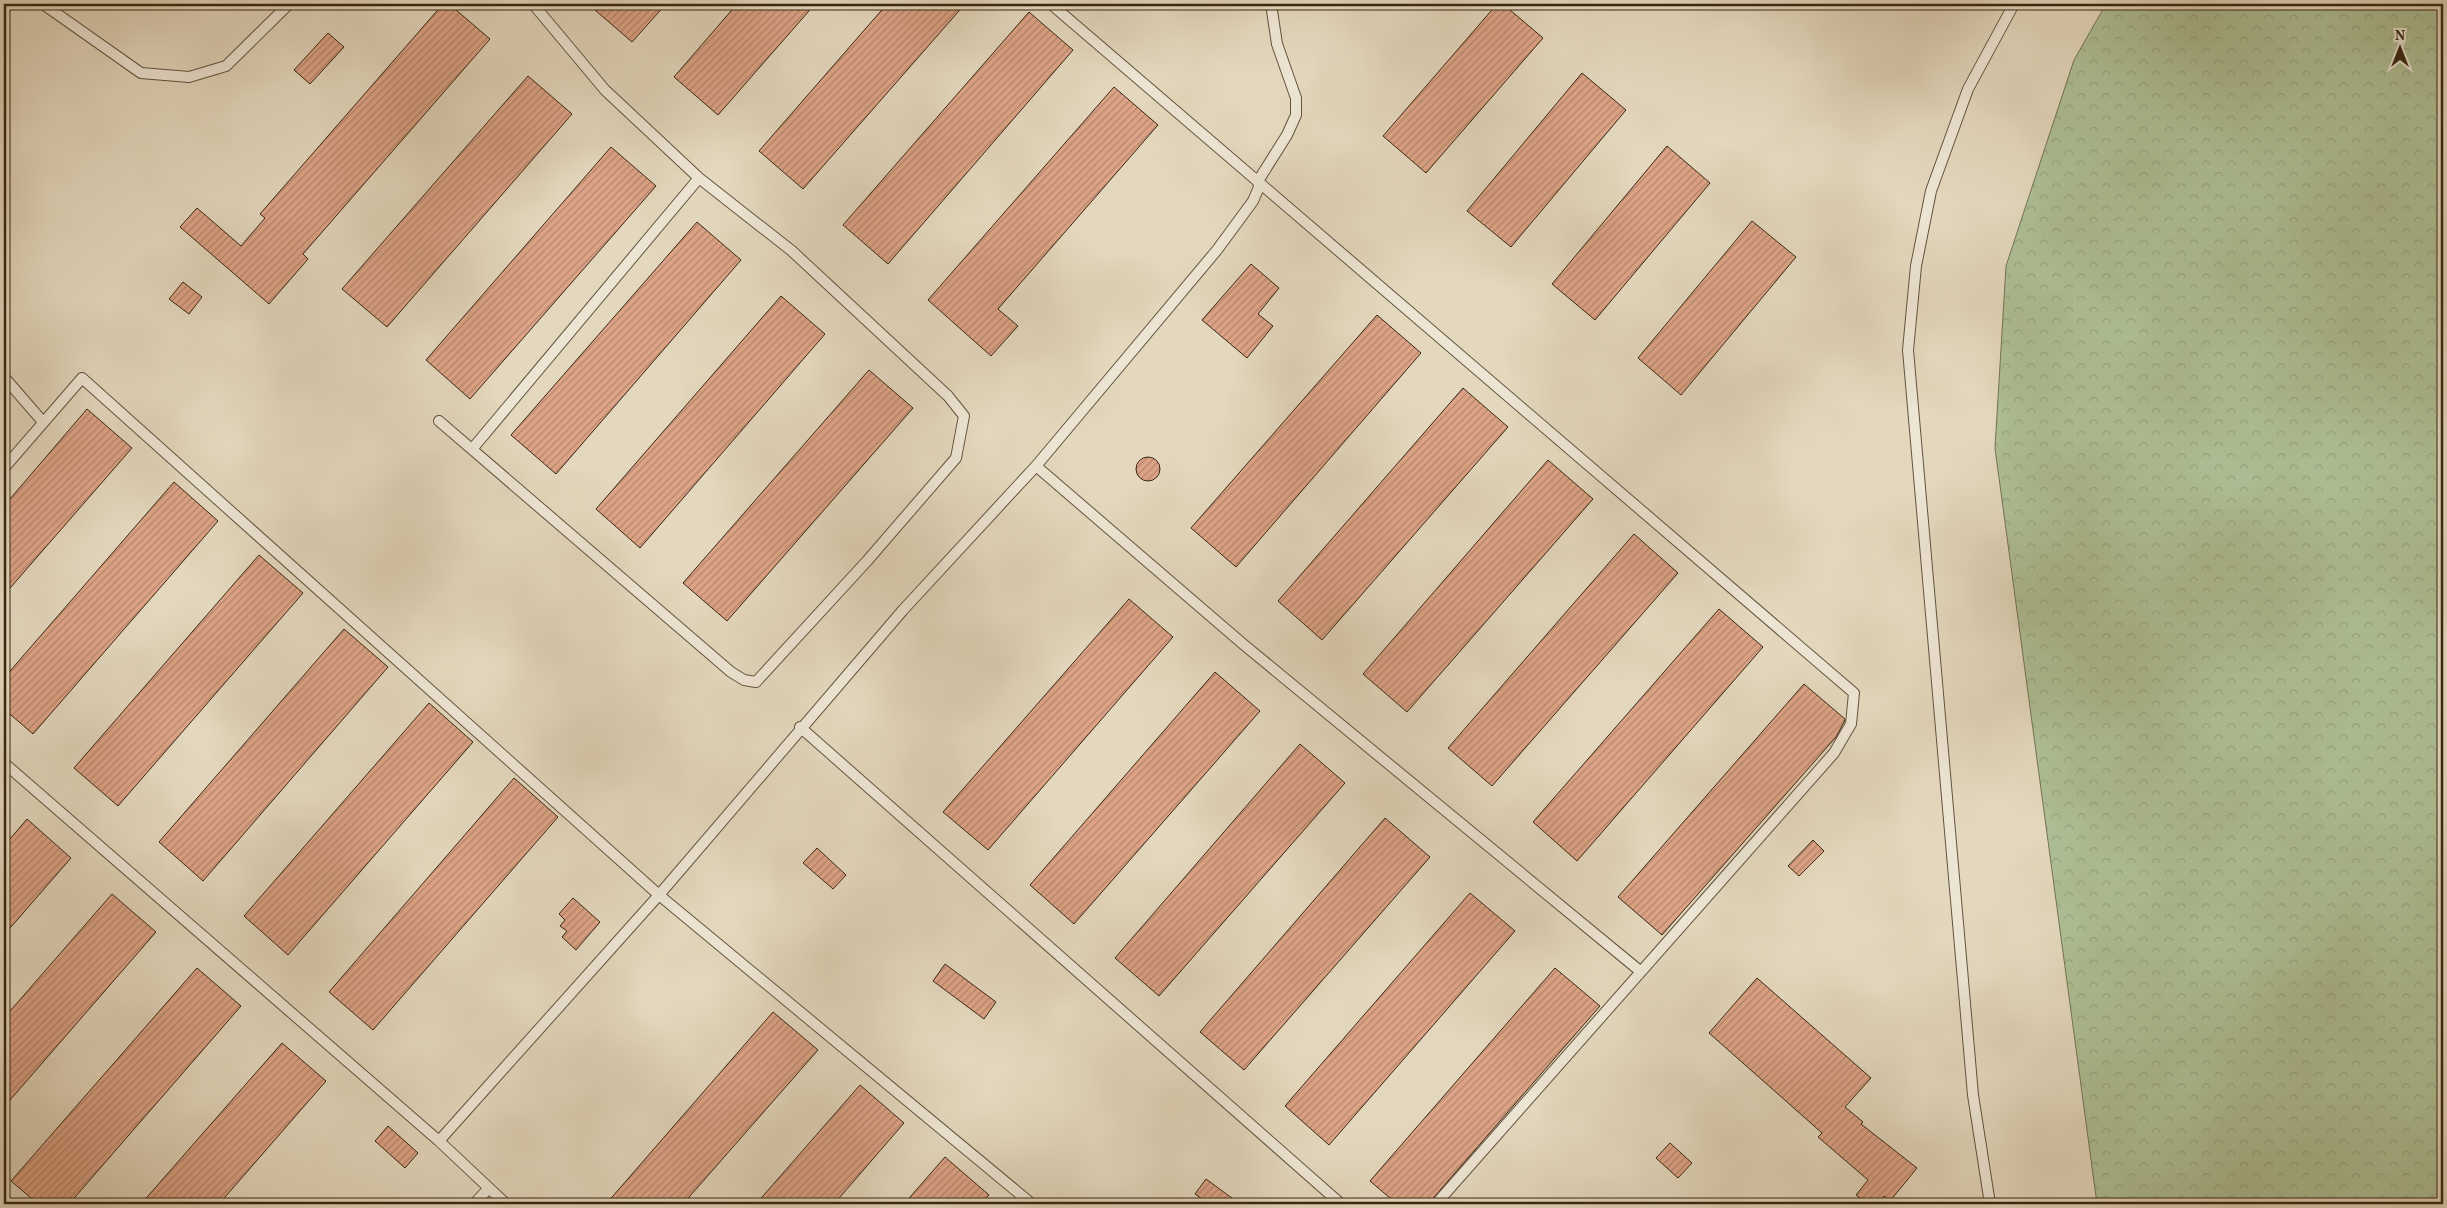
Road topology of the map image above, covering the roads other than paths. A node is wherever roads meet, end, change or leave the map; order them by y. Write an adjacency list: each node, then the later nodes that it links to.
1 (43, 4): 2 (lane)
2 (288, 4)
3 (533, 4): 7 (lane)
4 (1051, 4): 8 (lane)
5 (1271, 4): 8 (lane)
6 (2014, 4): 26 (lane)
7 (699, 178): 12 (lane); 12 (lane)
8 (1258, 181): 13 (lane); 18 (lane)
9 (4, 377): 11 (lane)
10 (439, 421): 12 (lane)
11 (43, 422): 14 (lane); 17 (lane)
12 (473, 448)
13 (1036, 466): 15 (lane); 18 (lane)
14 (4, 468)
15 (800, 727): 17 (lane); 24 (lane)
16 (4, 764): 19 (lane)
17 (659, 894): 19 (lane); 23 (lane)
18 (1640, 971): 25 (lane)
19 (439, 1140): 20 (lane)
20 (488, 1189): 21 (lane); 22 (lane)
21 (474, 1204)
22 (506, 1204)
23 (1032, 1204)
24 (1341, 1204)
25 (1436, 1204)
26 (1990, 1204)

